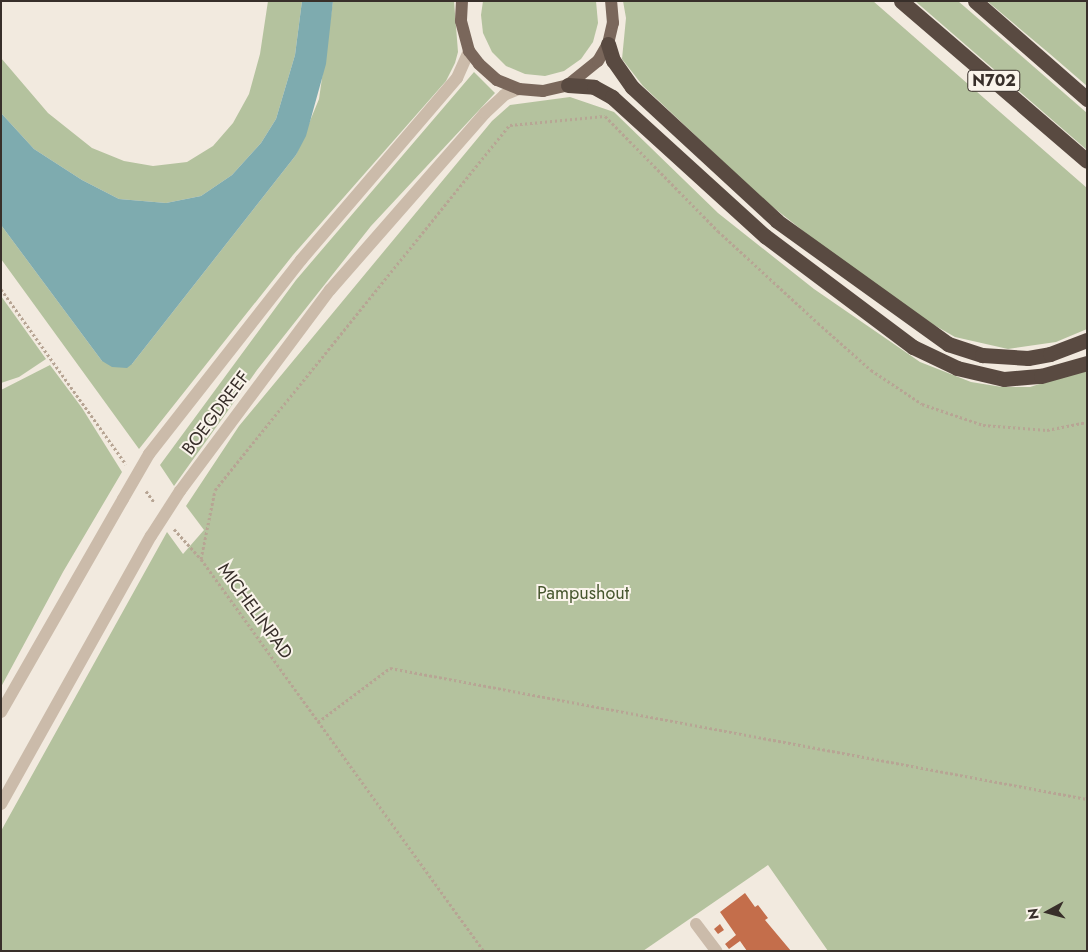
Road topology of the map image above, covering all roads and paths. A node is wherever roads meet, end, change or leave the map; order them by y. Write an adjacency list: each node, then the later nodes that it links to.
1 (462, 1): 6 (main road)
2 (611, 1): 5 (main road)
3 (901, 1): 10 (highway, N702)
4 (975, 1): 9 (highway, N702)
5 (608, 44): 7 (main road); 12 (highway)
6 (469, 51): 8 (main road); 20 (street, BOEGDREEF, bridge)
7 (568, 85): 8 (main road); 13 (highway)
8 (519, 89): 23 (street, BOEGDREEF, bridge)
9 (1087, 99)
10 (1087, 161)
11 (1, 289): 15 (path)
12 (1087, 340)
13 (1087, 363)
14 (1087, 422): 19 (path)
15 (132, 471)
16 (144, 487): 17 (path)
17 (155, 503)
18 (172, 527): 19 (path, MICHELINPAD)
19 (201, 559): 21 (path, MICHELINPAD)
20 (1, 712)
21 (318, 722): 22 (path); 25 (path, MICHELINPAD)
22 (1087, 799)
23 (1, 804)
24 (696, 924): 26 (street)
25 (484, 951)
26 (716, 951)

